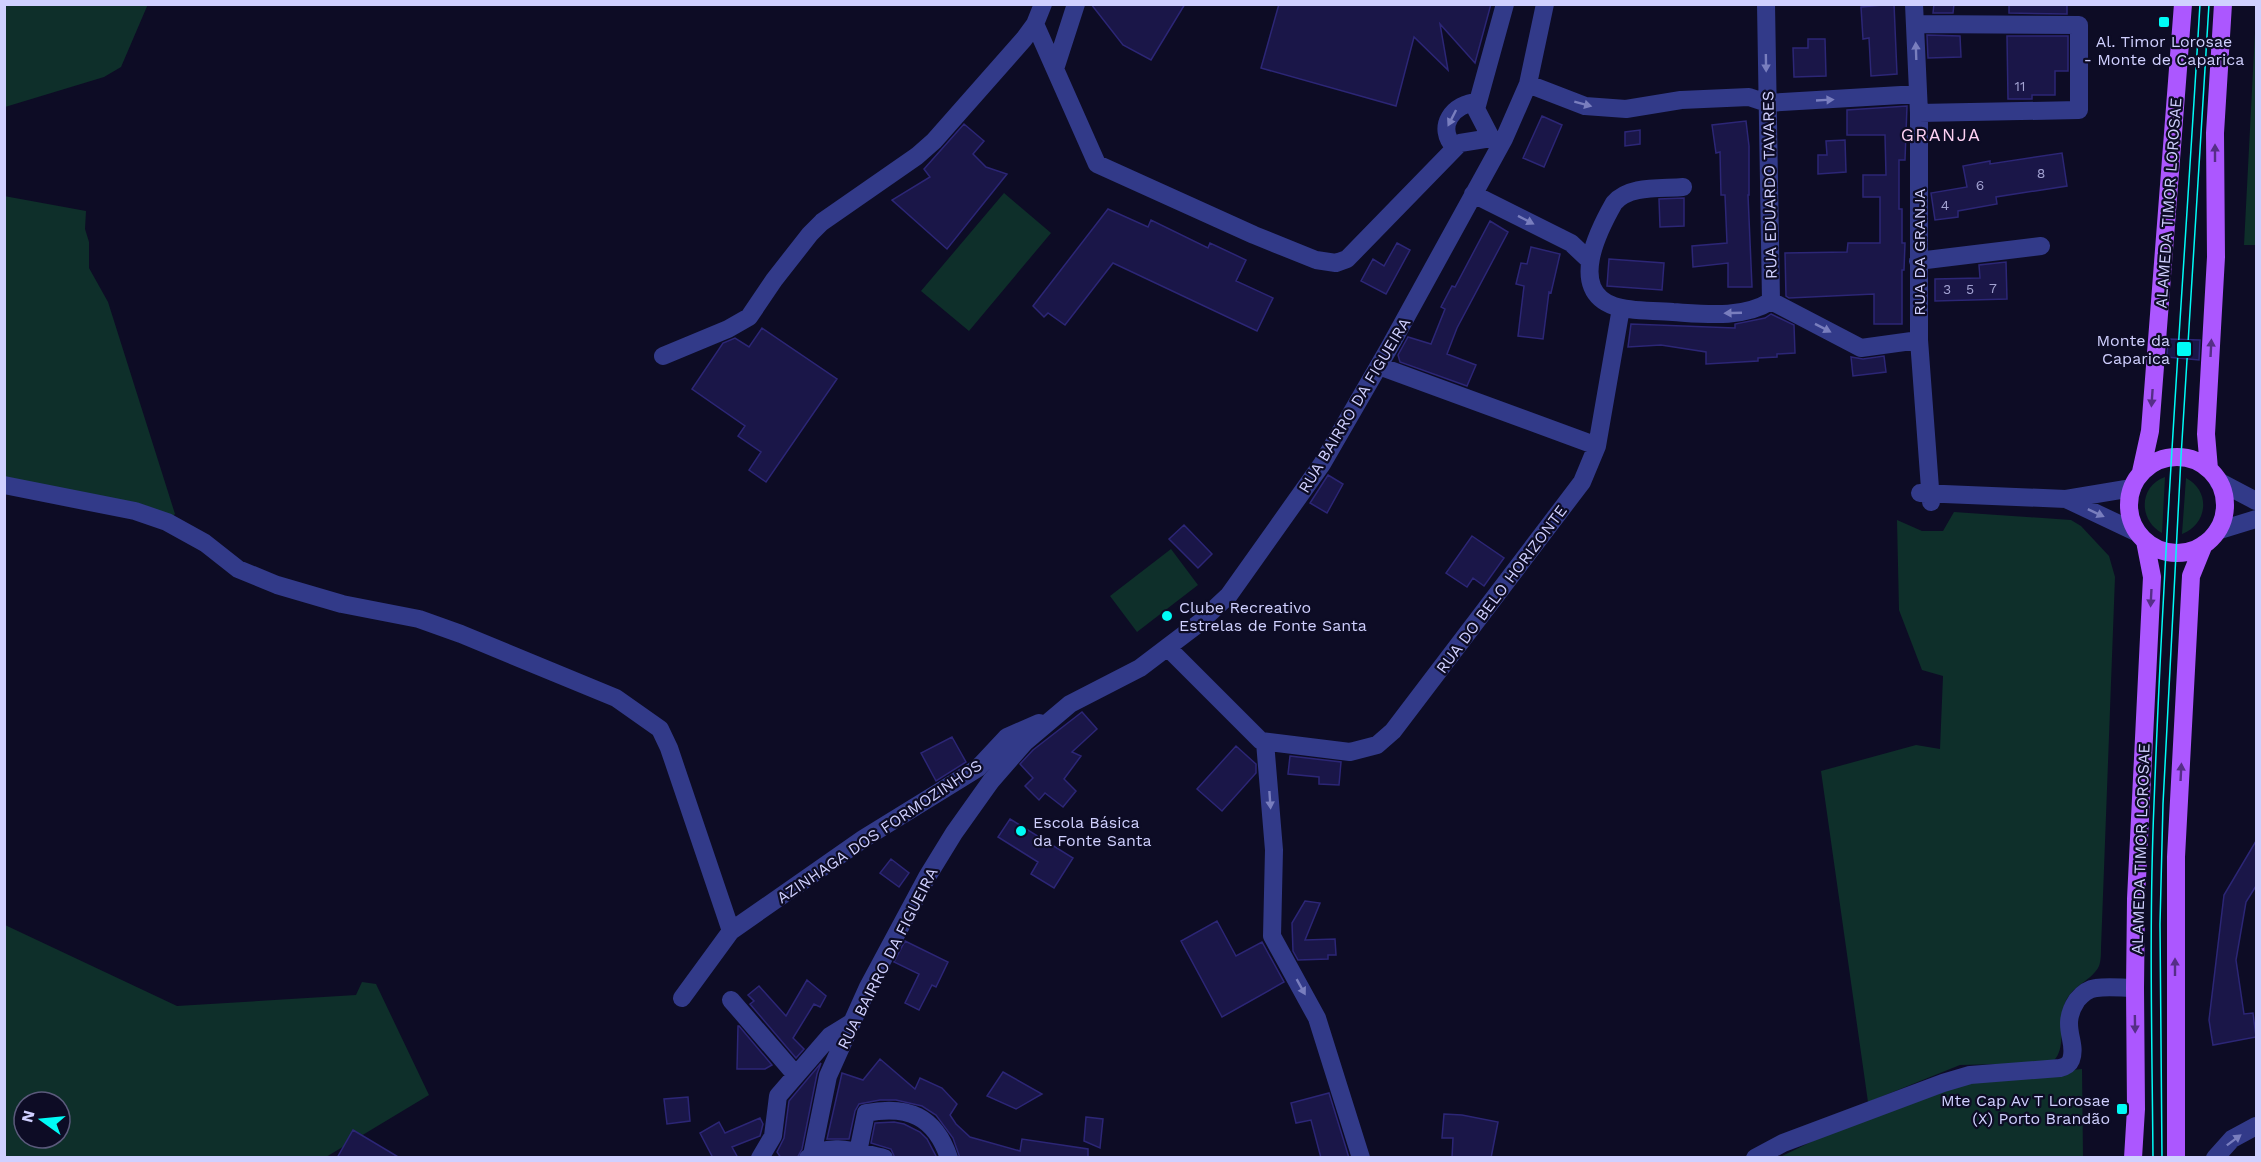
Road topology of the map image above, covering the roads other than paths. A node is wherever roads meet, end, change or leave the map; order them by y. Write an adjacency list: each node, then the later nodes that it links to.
1 (1043, 4): 9 (street)
2 (1076, 4): 11 (street)
3 (1505, 4): 14 (street)
4 (1545, 4): 12 (street, RUA BAIRRO DA FIGUEIRA)
5 (1766, 4): 15 (street, RUA EDUARDO TAVARES, one-way to 15)
6 (1914, 4): 10 (street, RUA DA GRANJA)
7 (2183, 4): 31 (main road, ALAMEDA TIMOR LOROSAE, one-way to 31)
8 (2223, 4): 30 (main road, one-way to 8)
9 (1035, 24): 11 (street); 27 (street)
10 (1915, 24): 13 (street, RUA DA GRANJA, one-way to 10); 16 (street)
11 (1055, 69): 18 (street)
12 (1528, 84): 15 (street, one-way to 15); 17 (street, RUA BAIRRO DA FIGUEIRA)
13 (1918, 94): 15 (street, one-way to 13); 16 (street, RUA DA GRANJA)
14 (1478, 102): 17 (street); 18 (street, one-way to 18)
15 (1767, 103): 24 (street, RUA EDUARDO TAVARES)
16 (1919, 113): 23 (street, RUA DA GRANJA)
17 (1496, 141): 18 (street); 20 (street, RUA BAIRRO DA FIGUEIRA)
18 (1455, 148)
19 (1683, 187): 22 (street)
20 (1473, 194): 22 (street, one-way to 22); 28 (street, RUA BAIRRO DA FIGUEIRA)
21 (2041, 246): 23 (street)
22 (1589, 260): 25 (street, RUA EDUARDO TAVARES)
23 (1918, 261): 26 (street, RUA DA GRANJA)
24 (1771, 301): 25 (street, RUA EDUARDO TAVARES, one-way to 25); 26 (street, RUA DA GRANJA, one-way to 26)
25 (1621, 308): 29 (street, RUA DO BELO HORIZONTE)
26 (1919, 340): 33 (street)
27 (663, 356)
28 (1379, 366): 29 (street); 39 (street, RUA BAIRRO DA FIGUEIRA)
29 (1597, 446): 41 (street, RUA DO BELO HORIZONTE)
30 (2214, 475): 31 (main road); 34 (street); 36 (main road)
31 (2137, 480): 33 (street); 37 (main road)
32 (4, 485): 42 (street)
33 (2066, 499): 37 (street, one-way to 37)
34 (2256, 501)
35 (2256, 519): 36 (street)
36 (2217, 531): 38 (main road)
37 (2141, 537): 38 (main road); 43 (main road, ALAMEDA TIMOR LOROSAE, one-way to 43)
38 (2204, 544): 57 (main road, one-way to 38)
39 (1168, 648): 40 (street, RUA BAIRRO DA FIGUEIRA); 41 (street)
40 (1057, 715): 42 (street, AZINHAGA DOS FORMOZINHOS); 46 (street, RUA BAIRRO DA FIGUEIRA)
41 (1265, 741): 55 (street, one-way to 55)
42 (731, 931): 44 (street, AZINHAGA DOS FORMOZINHOS)
43 (2134, 988): 50 (main road, ALAMEDA TIMOR LOROSAE, one-way to 50); 56 (street)
44 (682, 998)
45 (731, 1000): 47 (street)
46 (851, 1023): 47 (street); 51 (street, RUA BAIRRO DA FIGUEIRA)
47 (795, 1074): 52 (street)
48 (2256, 1126): 58 (street, one-way to 48)
49 (858, 1152): 51 (street); 53 (street); 54 (street)
50 (2131, 1154)
51 (810, 1156)
52 (760, 1158)
53 (884, 1158)
54 (949, 1158)
55 (1361, 1158)
56 (1755, 1158)
57 (2176, 1158)
58 (2215, 1158)

